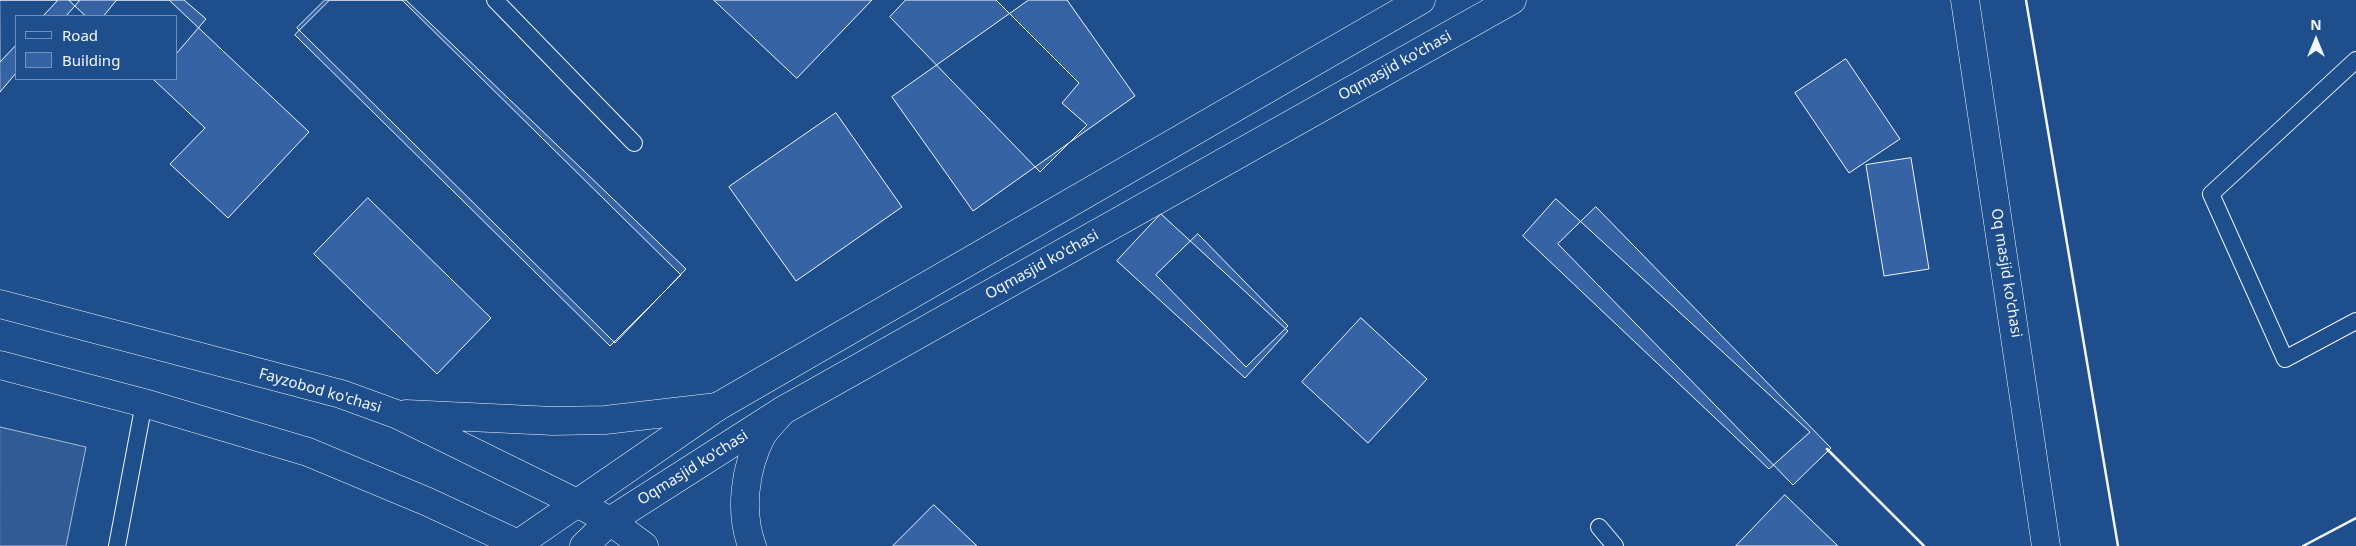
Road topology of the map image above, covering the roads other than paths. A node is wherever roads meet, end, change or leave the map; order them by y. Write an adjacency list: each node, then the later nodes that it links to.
1 (495, 0): 6 (lane)
2 (1420, 0): 11 (main road)
3 (1512, 0): 12 (main road, Oqmasjid ko'chasi)
4 (1965, 0): 23 (main road, Oq masjid ko'chasi)
5 (2356, 60): 8 (lane)
6 (634, 143)
7 (0, 304): 13 (main road, Fayzobod ko'chasi)
8 (2356, 321)
9 (0, 365): 10 (main road)
10 (144, 403): 17 (main road); 18 (lane)
11 (717, 408): 13 (main road); 14 (main road)
12 (782, 411): 15 (main road, Oqmasjid ko'chasi); 21 (main road)
13 (396, 414): 14 (main road, Fayzobod ko'chasi)
14 (577, 503): 15 (main road, Fayzobod ko'chasi); 17 (main road)
15 (610, 521): 19 (main road, Oqmasjid ko'chasi); 20 (main road, Fayzobod ko'chasi)
16 (1599, 527): 22 (lane)
17 (520, 545)
18 (117, 546)
19 (584, 546)
20 (644, 546)
21 (752, 546)
22 (1615, 546)
23 (2046, 546)

